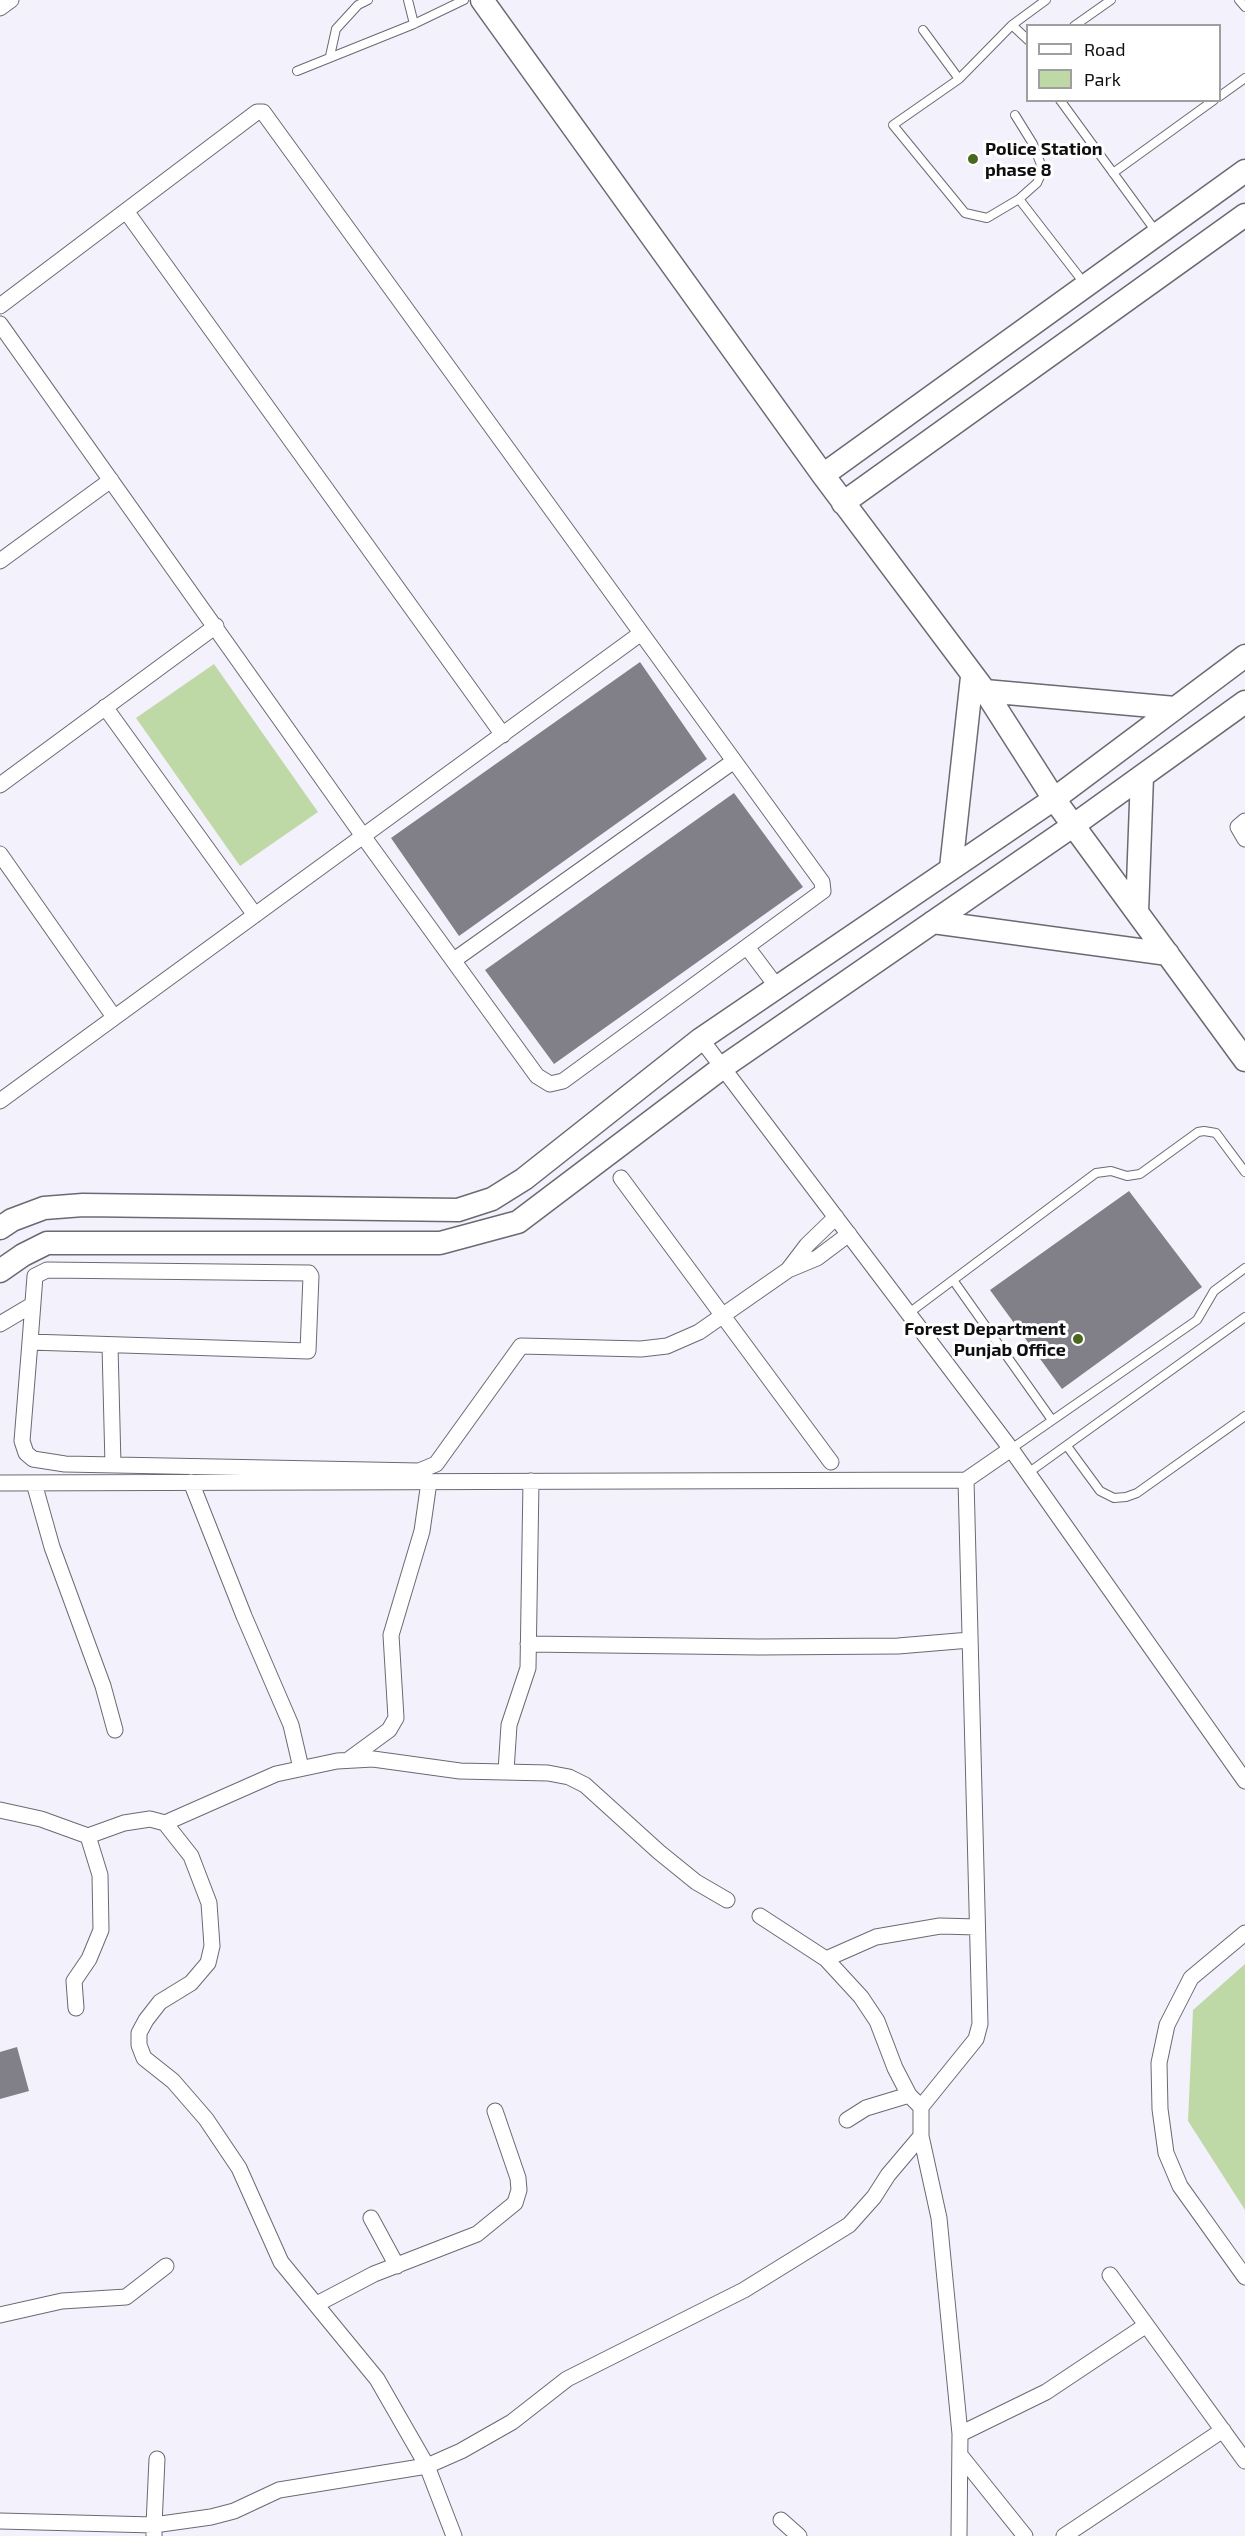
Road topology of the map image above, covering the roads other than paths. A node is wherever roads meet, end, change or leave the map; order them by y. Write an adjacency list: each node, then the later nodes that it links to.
1 (11, 0): 10 (street)
2 (369, 0): 16 (lane)
3 (408, 0): 11 (lane)
4 (464, 0): 11 (lane)
5 (483, 0): 33 (main road)
6 (1046, 0): 13 (lane)
7 (1111, 0): 12 (lane)
8 (1239, 0): 9 (lane)
9 (1245, 7)
10 (0, 8)
11 (414, 24): 16 (lane)
12 (1077, 24)
13 (1012, 25): 15 (lane); 19 (lane)
14 (923, 30): 19 (lane)
15 (1026, 38)
16 (330, 56): 17 (lane)
17 (297, 71)
18 (1245, 78): 20 (lane)
19 (958, 79): 26 (lane)
20 (1221, 95)
21 (1061, 102): 25 (lane)
22 (1211, 102): 25 (lane)
23 (1015, 115): 26 (lane)
24 (1245, 171): 29 (main road)
25 (1113, 173): 29 (lane)
26 (1019, 199): 30 (lane)
27 (126, 211): 31 (street); 38 (street); 44 (street)
28 (1245, 214): 35 (main road)
29 (1157, 235): 30 (main road)
30 (1086, 286): 33 (main road)
31 (0, 306)
32 (0, 324): 34 (street)
33 (824, 475): 35 (main road)
34 (111, 480): 36 (street); 37 (street)
35 (843, 502): 40 (main road)
36 (0, 561)
37 (216, 626): 42 (street); 51 (street)
38 (640, 634): 44 (street); 45 (street)
39 (1245, 656): 43 (main road)
40 (978, 684): 43 (main road); 48 (main road); 54 (main road)
41 (1245, 702): 46 (main road)
42 (105, 707): 47 (street); 56 (street)
43 (1175, 708): 48 (main road)
44 (502, 735): 51 (street)
45 (734, 761): 58 (street); 60 (street)
46 (1142, 776): 50 (main road); 55 (main road)
47 (0, 785)
48 (1054, 799): 50 (main road); 54 (main road)
49 (1245, 820): 52 (street)
50 (1074, 825): 55 (main road); 57 (main road)
51 (363, 836): 56 (street); 60 (street)
52 (1245, 839)
53 (0, 854): 62 (street)
54 (951, 868): 61 (main road)
55 (1137, 912): 59 (main road)
56 (255, 915): 62 (street)
57 (933, 922): 59 (main road); 65 (main road)
58 (747, 947): 60 (street); 61 (street)
59 (1168, 954): 64 (main road)
60 (454, 960)
61 (777, 987): 63 (main road)
62 (114, 1017): 66 (street)
63 (700, 1039): 65 (street); 70 (main road)
64 (1245, 1060)
65 (723, 1067): 69 (street); 74 (main road)
66 (0, 1101)
67 (1245, 1172): 75 (lane)
68 (621, 1178): 78 (street)
69 (836, 1217): 71 (street); 73 (street)
70 (0, 1228)
71 (849, 1234): 73 (street); 77 (street)
72 (1245, 1268): 84 (lane)
73 (788, 1270): 78 (street)
74 (0, 1271)
75 (953, 1280): 77 (lane); 84 (lane)
76 (32, 1305): 80 (street); 81 (street); 82 (street)
77 (909, 1313): 86 (street)
78 (723, 1317): 87 (street); 88 (street)
79 (1245, 1317): 85 (lane)
80 (0, 1324)
81 (30, 1342): 82 (street); 88 (street)
82 (110, 1346): 88 (street)
83 (1245, 1416): 85 (lane)
84 (1052, 1420): 86 (lane)
85 (1067, 1446): 89 (lane)
86 (1011, 1449): 89 (street); 90 (street)
87 (831, 1462)
88 (113, 1465)
89 (1028, 1473): 102 (street)
90 (966, 1480): 91 (street); 96 (street)
91 (531, 1481): 93 (street); 97 (street)
92 (191, 1482): 93 (street); 95 (street); 100 (street)
93 (429, 1482): 99 (street)
94 (0, 1483): 95 (street)
95 (34, 1483): 98 (street)
96 (970, 1640): 97 (street); 108 (street)
97 (528, 1644): 101 (street)
98 (115, 1730)
99 (348, 1760): 100 (street); 101 (street)
100 (301, 1768): 104 (street)
101 (506, 1771): 106 (street)
102 (1245, 1781)
103 (0, 1810): 105 (street)
104 (165, 1823): 105 (street); 122 (street)
105 (88, 1836): 111 (street)
106 (727, 1900)
107 (760, 1916): 110 (street)
108 (977, 1927): 110 (street); 113 (street)
109 (1245, 1933): 121 (street)
110 (826, 1959): 112 (street)
111 (76, 2008)
112 (909, 2095): 113 (street); 115 (street)
113 (921, 2107): 116 (street)
114 (495, 2111): 119 (street)
115 (847, 2120)
116 (921, 2136): 126 (street); 130 (street)
117 (371, 2218): 119 (street)
118 (166, 2266): 123 (street)
119 (397, 2266): 122 (street)
120 (1110, 2275): 124 (street)
121 (1245, 2277)
122 (317, 2304): 130 (street)
123 (0, 2315)
124 (1145, 2326): 125 (street); 126 (street)
125 (1223, 2430): 129 (street); 138 (street)
126 (960, 2434): 127 (street)
127 (960, 2455): 136 (street); 137 (street)
128 (157, 2459): 133 (street)
129 (1245, 2461)
130 (427, 2466): 133 (street); 134 (street)
131 (781, 2520): 135 (street)
132 (0, 2521): 133 (street)
133 (154, 2530)
134 (454, 2536)
135 (799, 2536)
136 (959, 2536)
137 (1025, 2536)
138 (1064, 2536)

